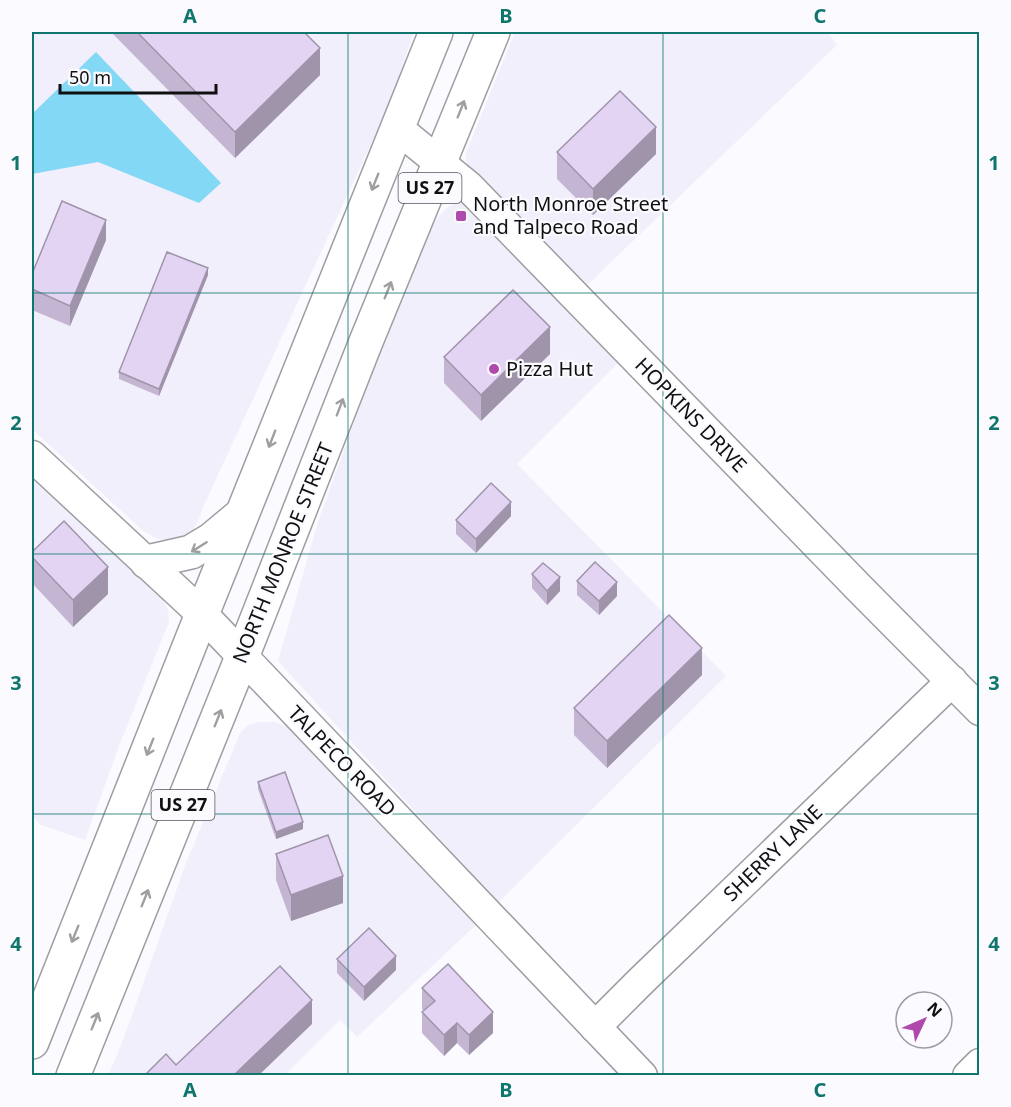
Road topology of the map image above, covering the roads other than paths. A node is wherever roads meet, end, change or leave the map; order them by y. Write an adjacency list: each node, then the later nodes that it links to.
1 (436, 32): 3 (highway, US 27)
2 (493, 32): 4 (highway, NORTH MONROE STREET / US 27, one-way to 2)
3 (397, 128): 4 (street, HOPKINS DRIVE); 6 (highway, US 27, one-way to 6)
4 (440, 163): 9 (highway, NORTH MONROE STREET / US 27, one-way to 4); 10 (street, HOPKINS DRIVE)
5 (32, 456): 7 (street, TALPECO ROAD)
6 (243, 514): 7 (highway, one-way to 7); 8 (highway, US 27)
7 (147, 562): 8 (street, TALPECO ROAD)
8 (202, 615): 9 (street, TALPECO ROAD); 13 (highway, US 27, one-way to 13)
9 (242, 657): 12 (street, TALPECO ROAD); 15 (highway, NORTH MONROE STREET / US 27, one-way to 9)
10 (952, 681): 11 (street, HOPKINS DRIVE); 12 (street, SHERRY LANE)
11 (980, 710)
12 (595, 1027): 16 (street, TALPECO ROAD)
13 (32, 1042)
14 (980, 1064): 17 (street)
15 (74, 1076)
16 (642, 1076)
17 (968, 1076)

